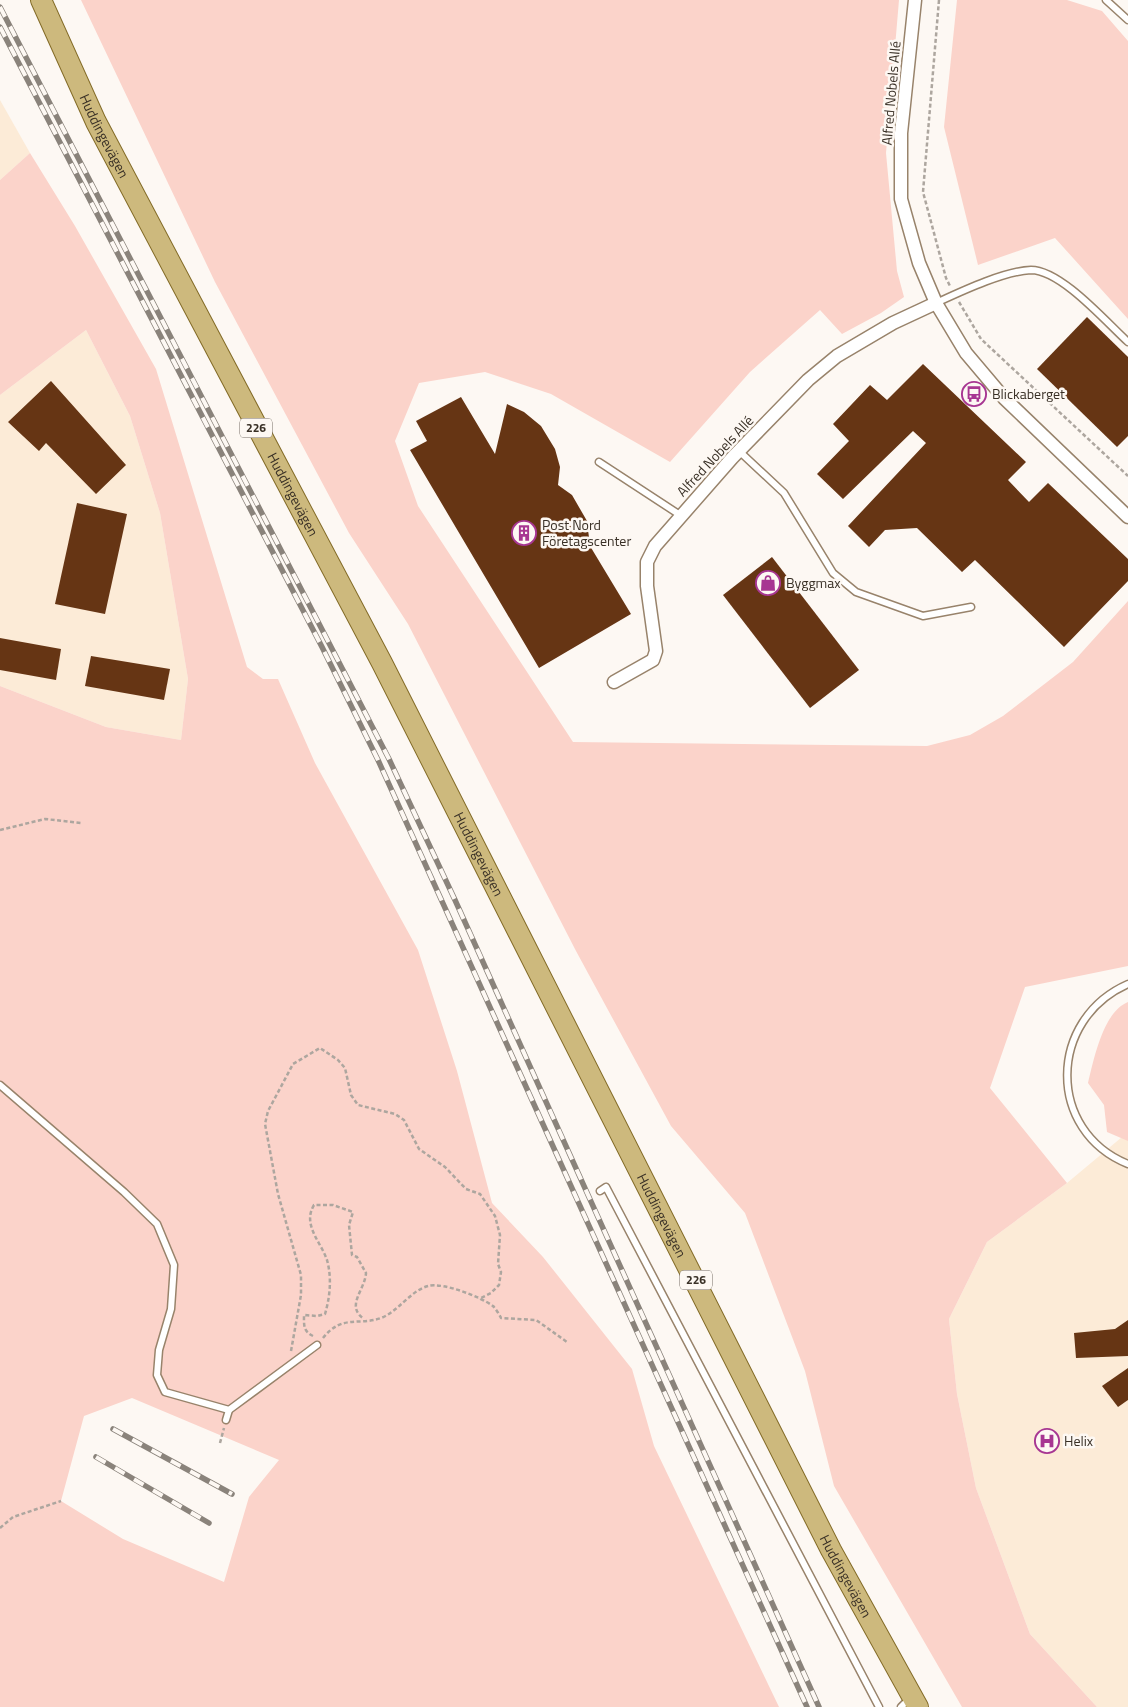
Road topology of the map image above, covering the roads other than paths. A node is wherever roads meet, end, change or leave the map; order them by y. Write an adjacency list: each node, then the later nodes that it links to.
1 (41, 0): 20 (main road, Huddingevägen / 226)
2 (915, 0): 5 (street, Alfred Nobels Allé)
3 (1106, 0): 4 (lane)
4 (1128, 20)
5 (936, 303): 6 (lane); 7 (street, Alfred Nobels Allé); 10 (street, Alfred Nobels Allé)
6 (1128, 342)
7 (739, 451): 9 (street, Alfred Nobels Allé); 11 (lane)
8 (599, 462): 9 (lane)
9 (680, 515): 12 (street, Alfred Nobels Allé)
10 (1128, 517)
11 (971, 607)
12 (614, 682)
13 (1128, 984): 15 (lane)
14 (0, 1085): 18 (lane)
15 (1128, 1164)
16 (600, 1191): 21 (lane)
17 (319, 1343): 18 (lane)
18 (229, 1410): 19 (lane)
19 (226, 1420)
20 (910, 1703)
21 (879, 1707)

